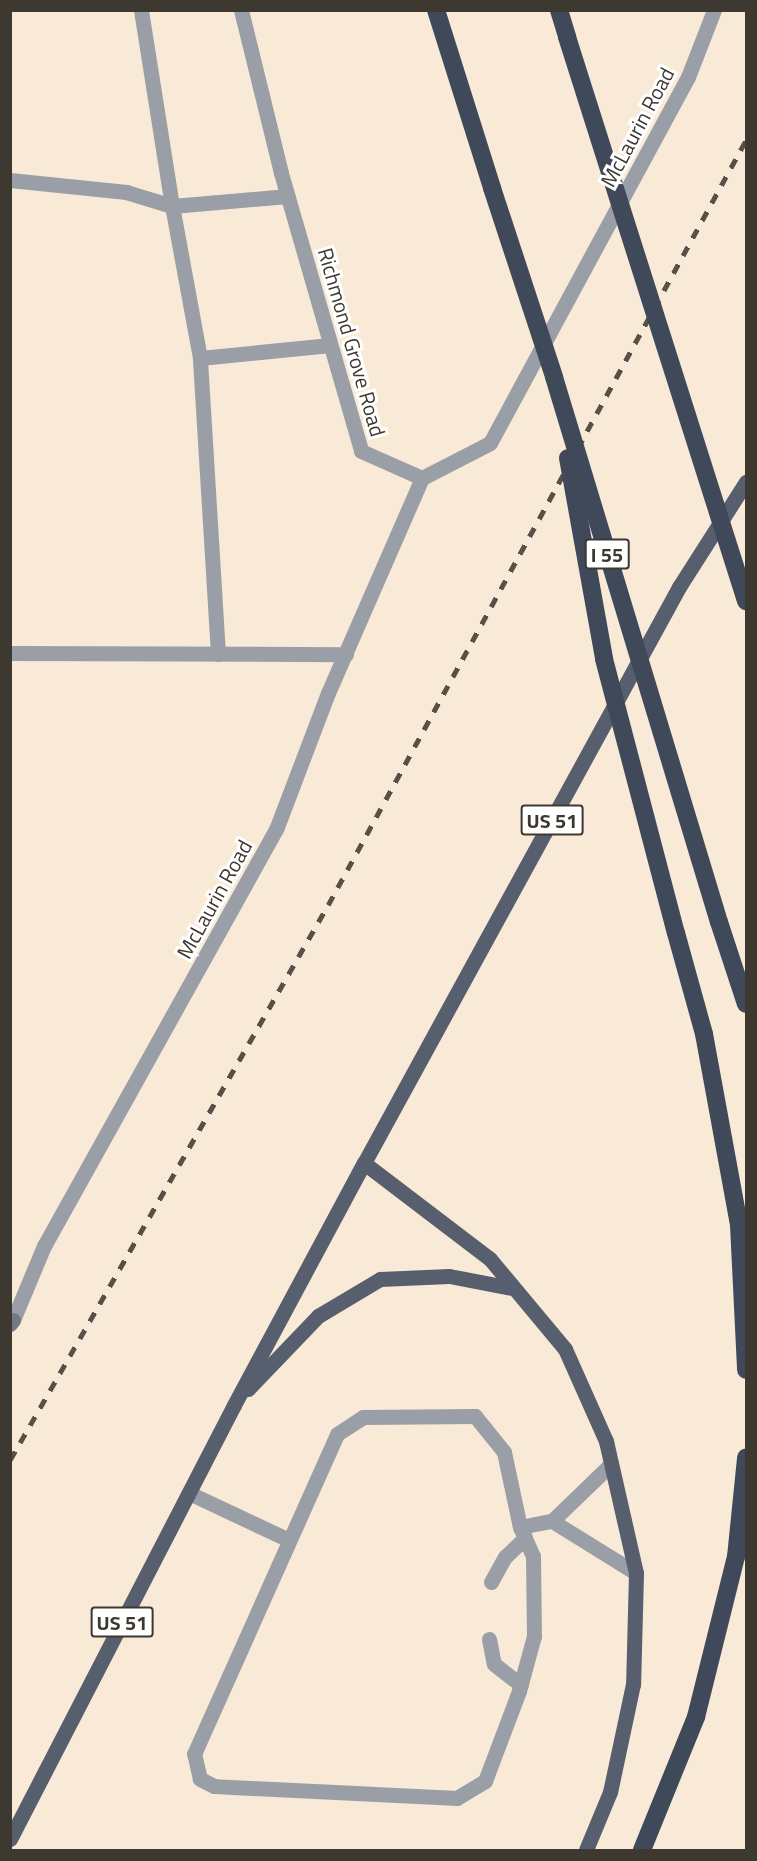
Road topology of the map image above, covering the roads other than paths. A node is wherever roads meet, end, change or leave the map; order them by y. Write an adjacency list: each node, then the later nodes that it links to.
1 (141, 10): 8 (street)
2 (241, 10): 7 (street, Richmond Grove Road)
3 (436, 10): 11 (highway, I 55, bridge)
4 (559, 10): 14 (highway, bridge)
5 (714, 10): 12 (street, McLaurin Road)
6 (10, 180): 8 (street)
7 (288, 196): 8 (street); 9 (street, Richmond Grove Road)
8 (172, 206): 10 (street)
9 (330, 345): 10 (street); 12 (street, Richmond Grove Road)
10 (200, 358): 16 (street)
11 (554, 377): 18 (highway, I 55, bridge); 22 (highway, bridge)
12 (422, 478): 17 (street, McLaurin Road)
13 (747, 482): 19 (main road, US 51)
14 (747, 601)
15 (10, 653): 16 (street)
16 (218, 654): 17 (street)
17 (345, 654): 21 (street, McLaurin Road)
18 (747, 1004)
19 (364, 1163): 20 (main road); 23 (main road, US 51)
20 (512, 1288): 23 (main road); 25 (main road)
21 (12, 1322)
22 (747, 1370)
23 (234, 1405): 26 (main road, US 51)
24 (747, 1458): 36 (highway)
25 (611, 1464): 27 (street); 30 (main road)
26 (189, 1492): 29 (street); 34 (main road, US 51)
27 (552, 1521): 28 (street); 30 (street)
28 (522, 1532): 29 (street); 31 (street); 33 (street)
29 (290, 1540): 33 (street)
30 (636, 1573): 35 (main road)
31 (491, 1582)
32 (489, 1639): 33 (street)
33 (521, 1685)
34 (10, 1839)
35 (586, 1851)
36 (642, 1851)

